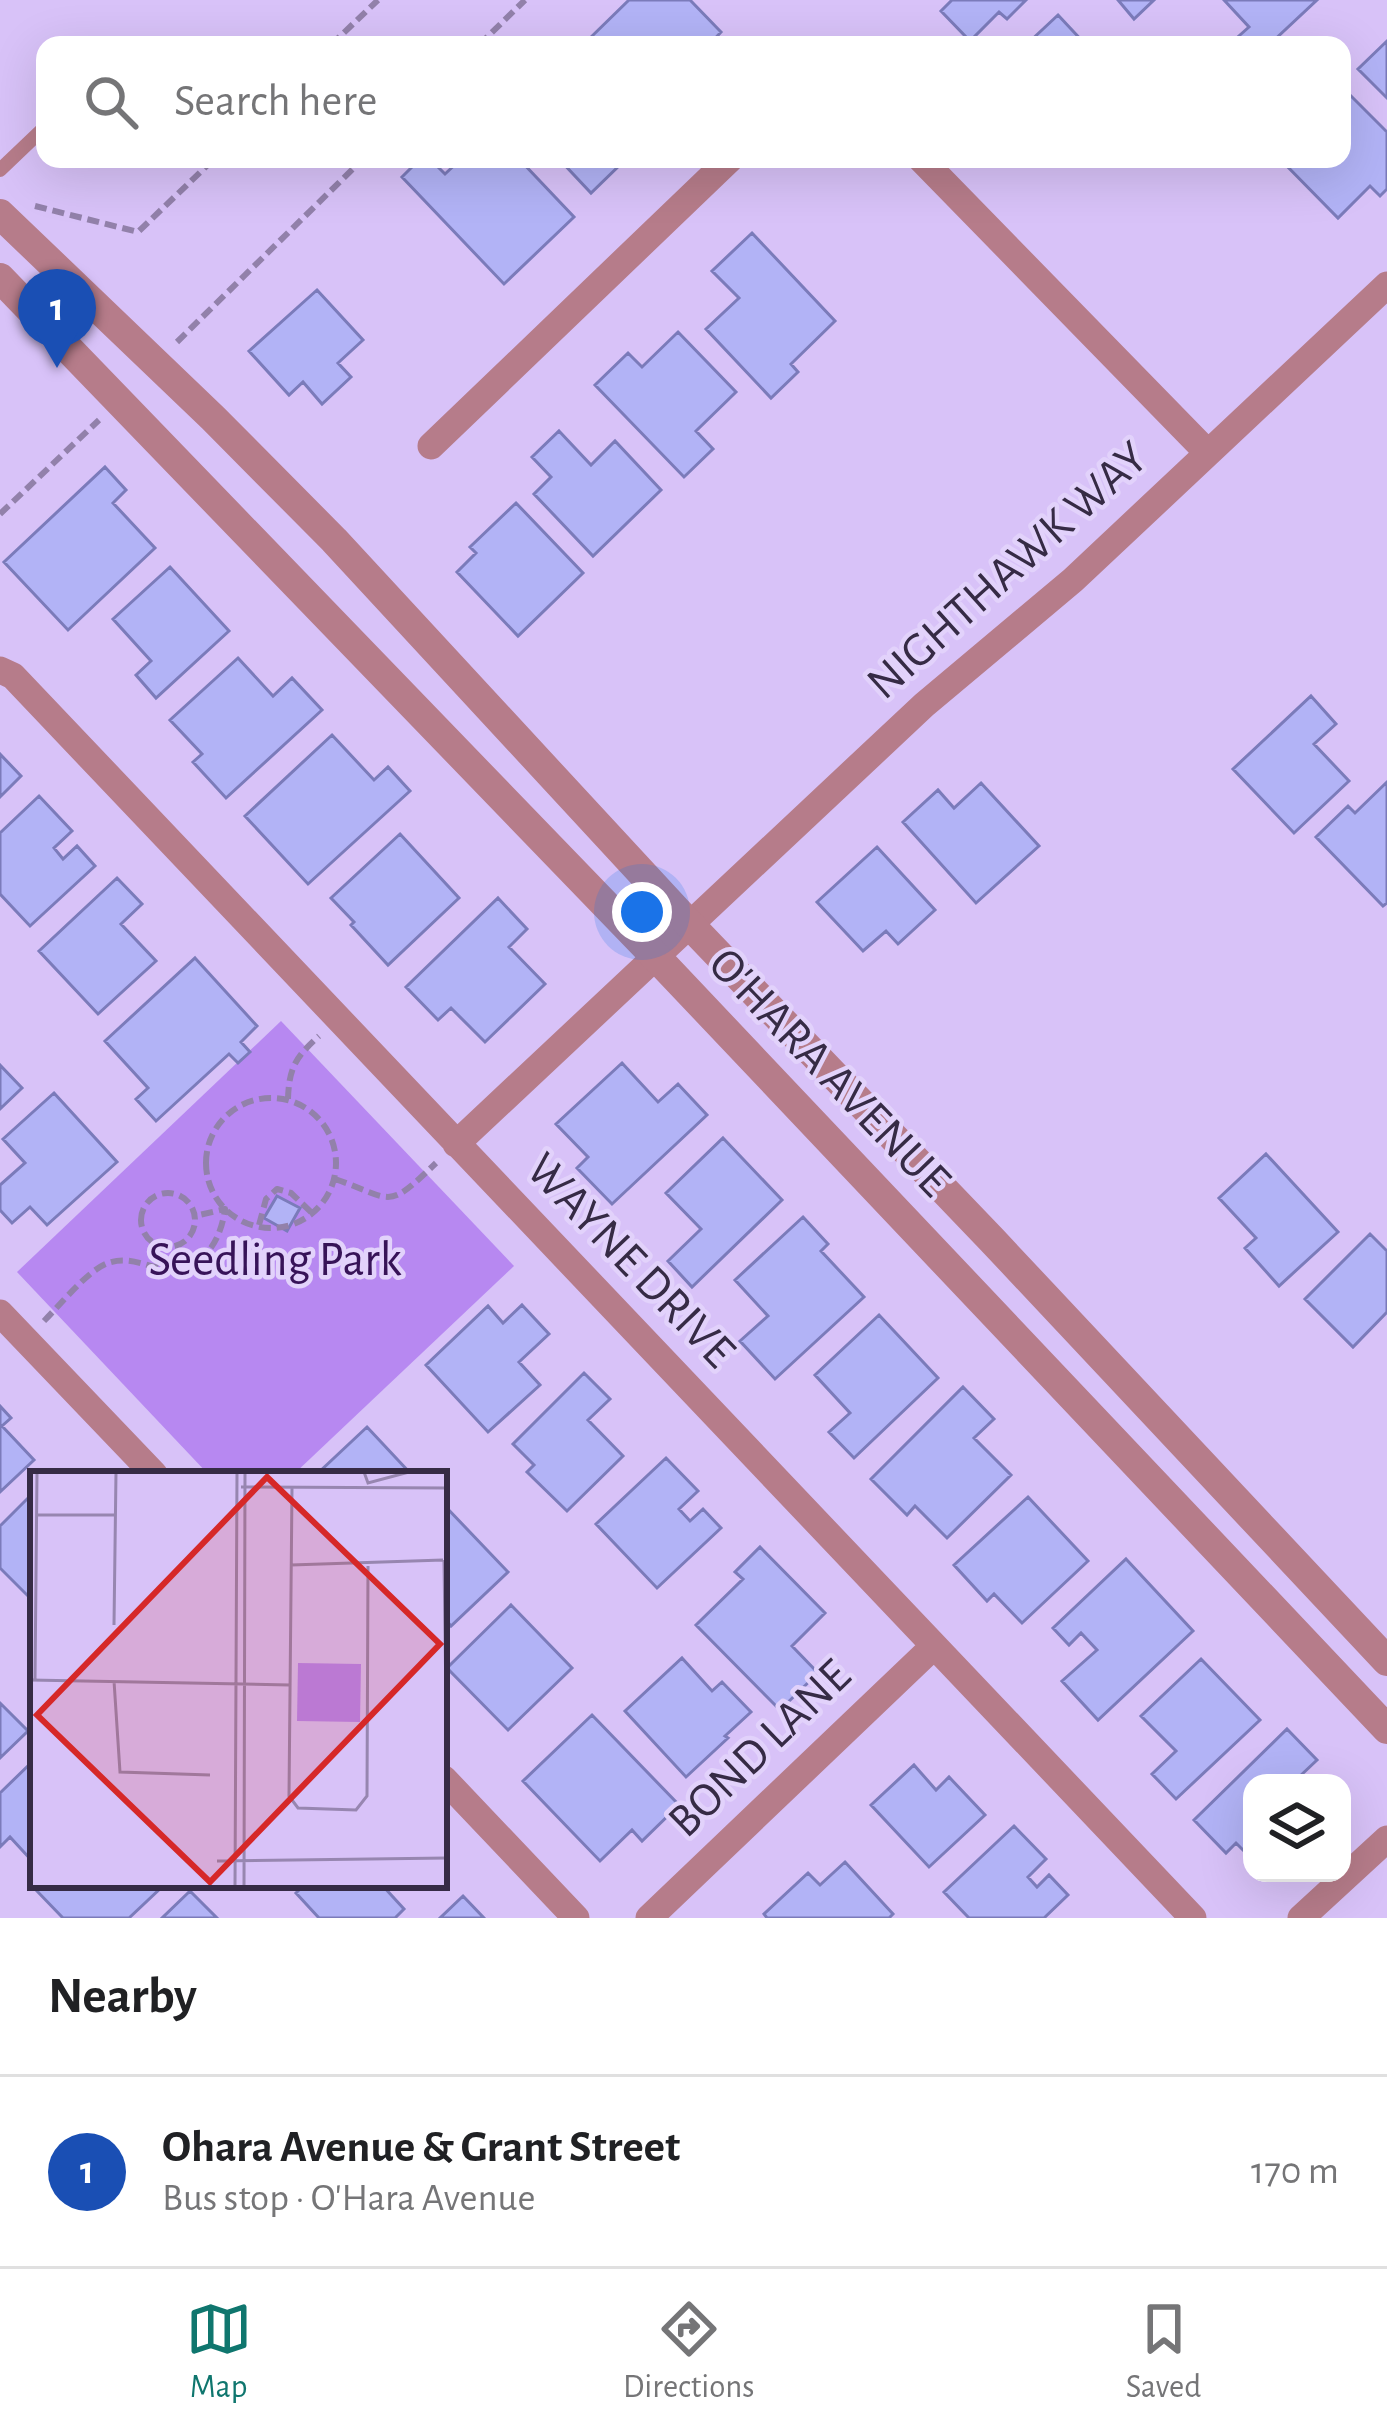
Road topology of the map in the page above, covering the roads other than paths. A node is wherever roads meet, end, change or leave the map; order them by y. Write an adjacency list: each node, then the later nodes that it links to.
1 (36, 136): 4 (lane)
2 (721, 168): 8 (street)
3 (930, 168): 9 (street)
4 (0, 170)
5 (0, 214): 11 (street, O'HARA AVENUE)
6 (0, 278): 12 (street, O'HARA AVENUE)
7 (1387, 285): 9 (street, NIGHTHAWK WAY)
8 (431, 446)
9 (1207, 452): 11 (street, NIGHTHAWK WAY)
10 (0, 670): 13 (street, WAYNE DRIVE)
11 (690, 925): 12 (street, NIGHTHAWK WAY); 17 (street, O'HARA AVENUE)
12 (656, 956): 13 (street, NIGHTHAWK WAY); 18 (street, O'HARA AVENUE)
13 (456, 1144): 16 (street, WAYNE DRIVE)
14 (0, 1313): 15 (street)
15 (151, 1471)
16 (934, 1646): 22 (street, BOND LANE); 23 (street, WAYNE DRIVE)
17 (1387, 1661)
18 (1387, 1729)
19 (447, 1782): 21 (street)
20 (1387, 1839): 24 (street)
21 (576, 1918)
22 (649, 1918)
23 (1193, 1918)
24 (1301, 1918)

